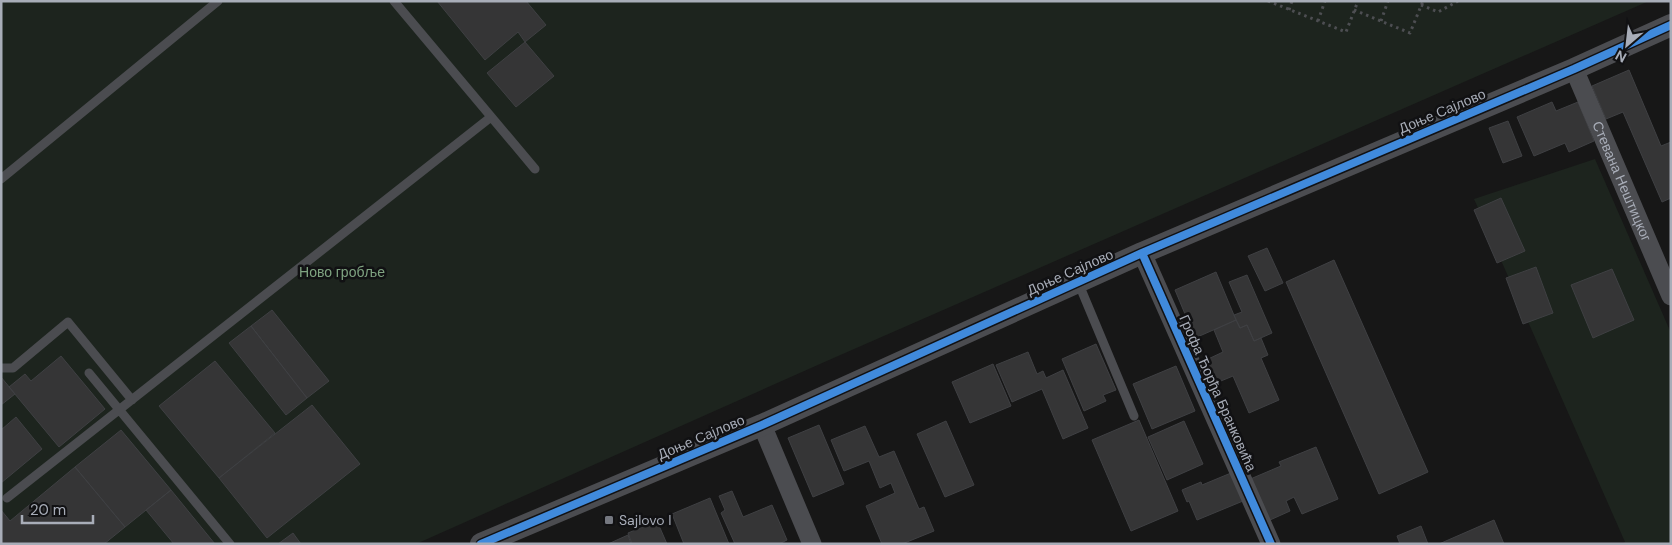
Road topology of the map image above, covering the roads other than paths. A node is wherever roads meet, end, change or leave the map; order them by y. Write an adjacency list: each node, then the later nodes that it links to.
1 (218, 1): 7 (lane)
2 (394, 1): 5 (lane)
3 (1671, 25): 4 (street, Доње Сајлово)
4 (1574, 69): 8 (street, Доње Сајлово); 10 (street, Стевана Нештицког)
5 (491, 117): 6 (lane); 13 (lane)
6 (535, 169)
7 (1, 179)
8 (1142, 253): 9 (street, Доње Сајлово); 21 (street, Грофа Ђорђа Бранковића)
9 (1078, 282): 15 (lane); 16 (street, Доње Сајлово)
10 (1671, 296)
11 (1, 368): 13 (lane)
12 (89, 373): 14 (lane)
13 (132, 400): 14 (lane)
14 (119, 410): 17 (lane); 18 (lane)
15 (1134, 416)
16 (762, 425): 19 (street, Доње Сајлово); 20 (street, Доње Сајлово)
17 (7, 498)
18 (230, 544)
19 (481, 544)
20 (812, 544)
21 (1270, 544)

